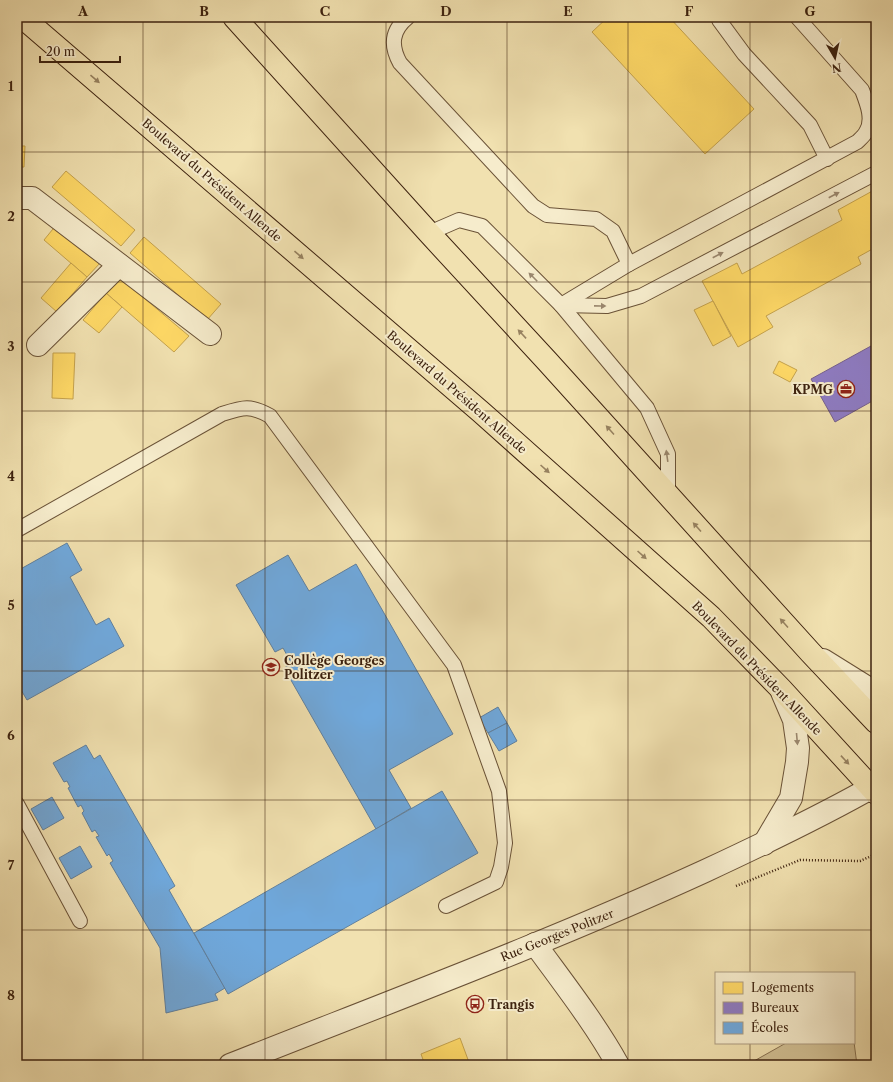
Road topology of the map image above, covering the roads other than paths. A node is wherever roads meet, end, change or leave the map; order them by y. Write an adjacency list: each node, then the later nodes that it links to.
1 (22, 17): 18 (main road, Boulevard du Président Allende, one-way to 18)
2 (234, 17): 9 (main road)
3 (408, 17): 10 (lane)
4 (719, 17): 6 (lane)
5 (797, 17): 6 (lane)
6 (827, 159): 10 (lane)
7 (876, 173): 12 (lane, one-way to 7)
8 (17, 198): 11 (street)
9 (429, 234): 12 (lane, one-way to 9); 15 (main road, one-way to 9)
10 (629, 264): 12 (lane)
11 (119, 265): 13 (street); 14 (street)
12 (561, 305): 15 (lane, one-way to 12)
13 (210, 334)
14 (38, 345)
15 (668, 495): 17 (main road, one-way to 15)
16 (17, 530): 24 (lane)
17 (810, 652): 19 (street); 20 (main road)
18 (781, 689): 21 (main road, Boulevard du Président Allende, one-way to 21); 23 (street, one-way to 23)
19 (876, 693)
20 (876, 722)
21 (874, 789): 23 (street, Rue Georges Politzer)
22 (17, 804): 25 (lane)
23 (764, 844): 26 (street, Rue Georges Politzer)
24 (446, 906)
25 (80, 922)
26 (535, 944): 27 (street, Rue Georges Politzer); 28 (street)
27 (230, 1065)
28 (618, 1065)

